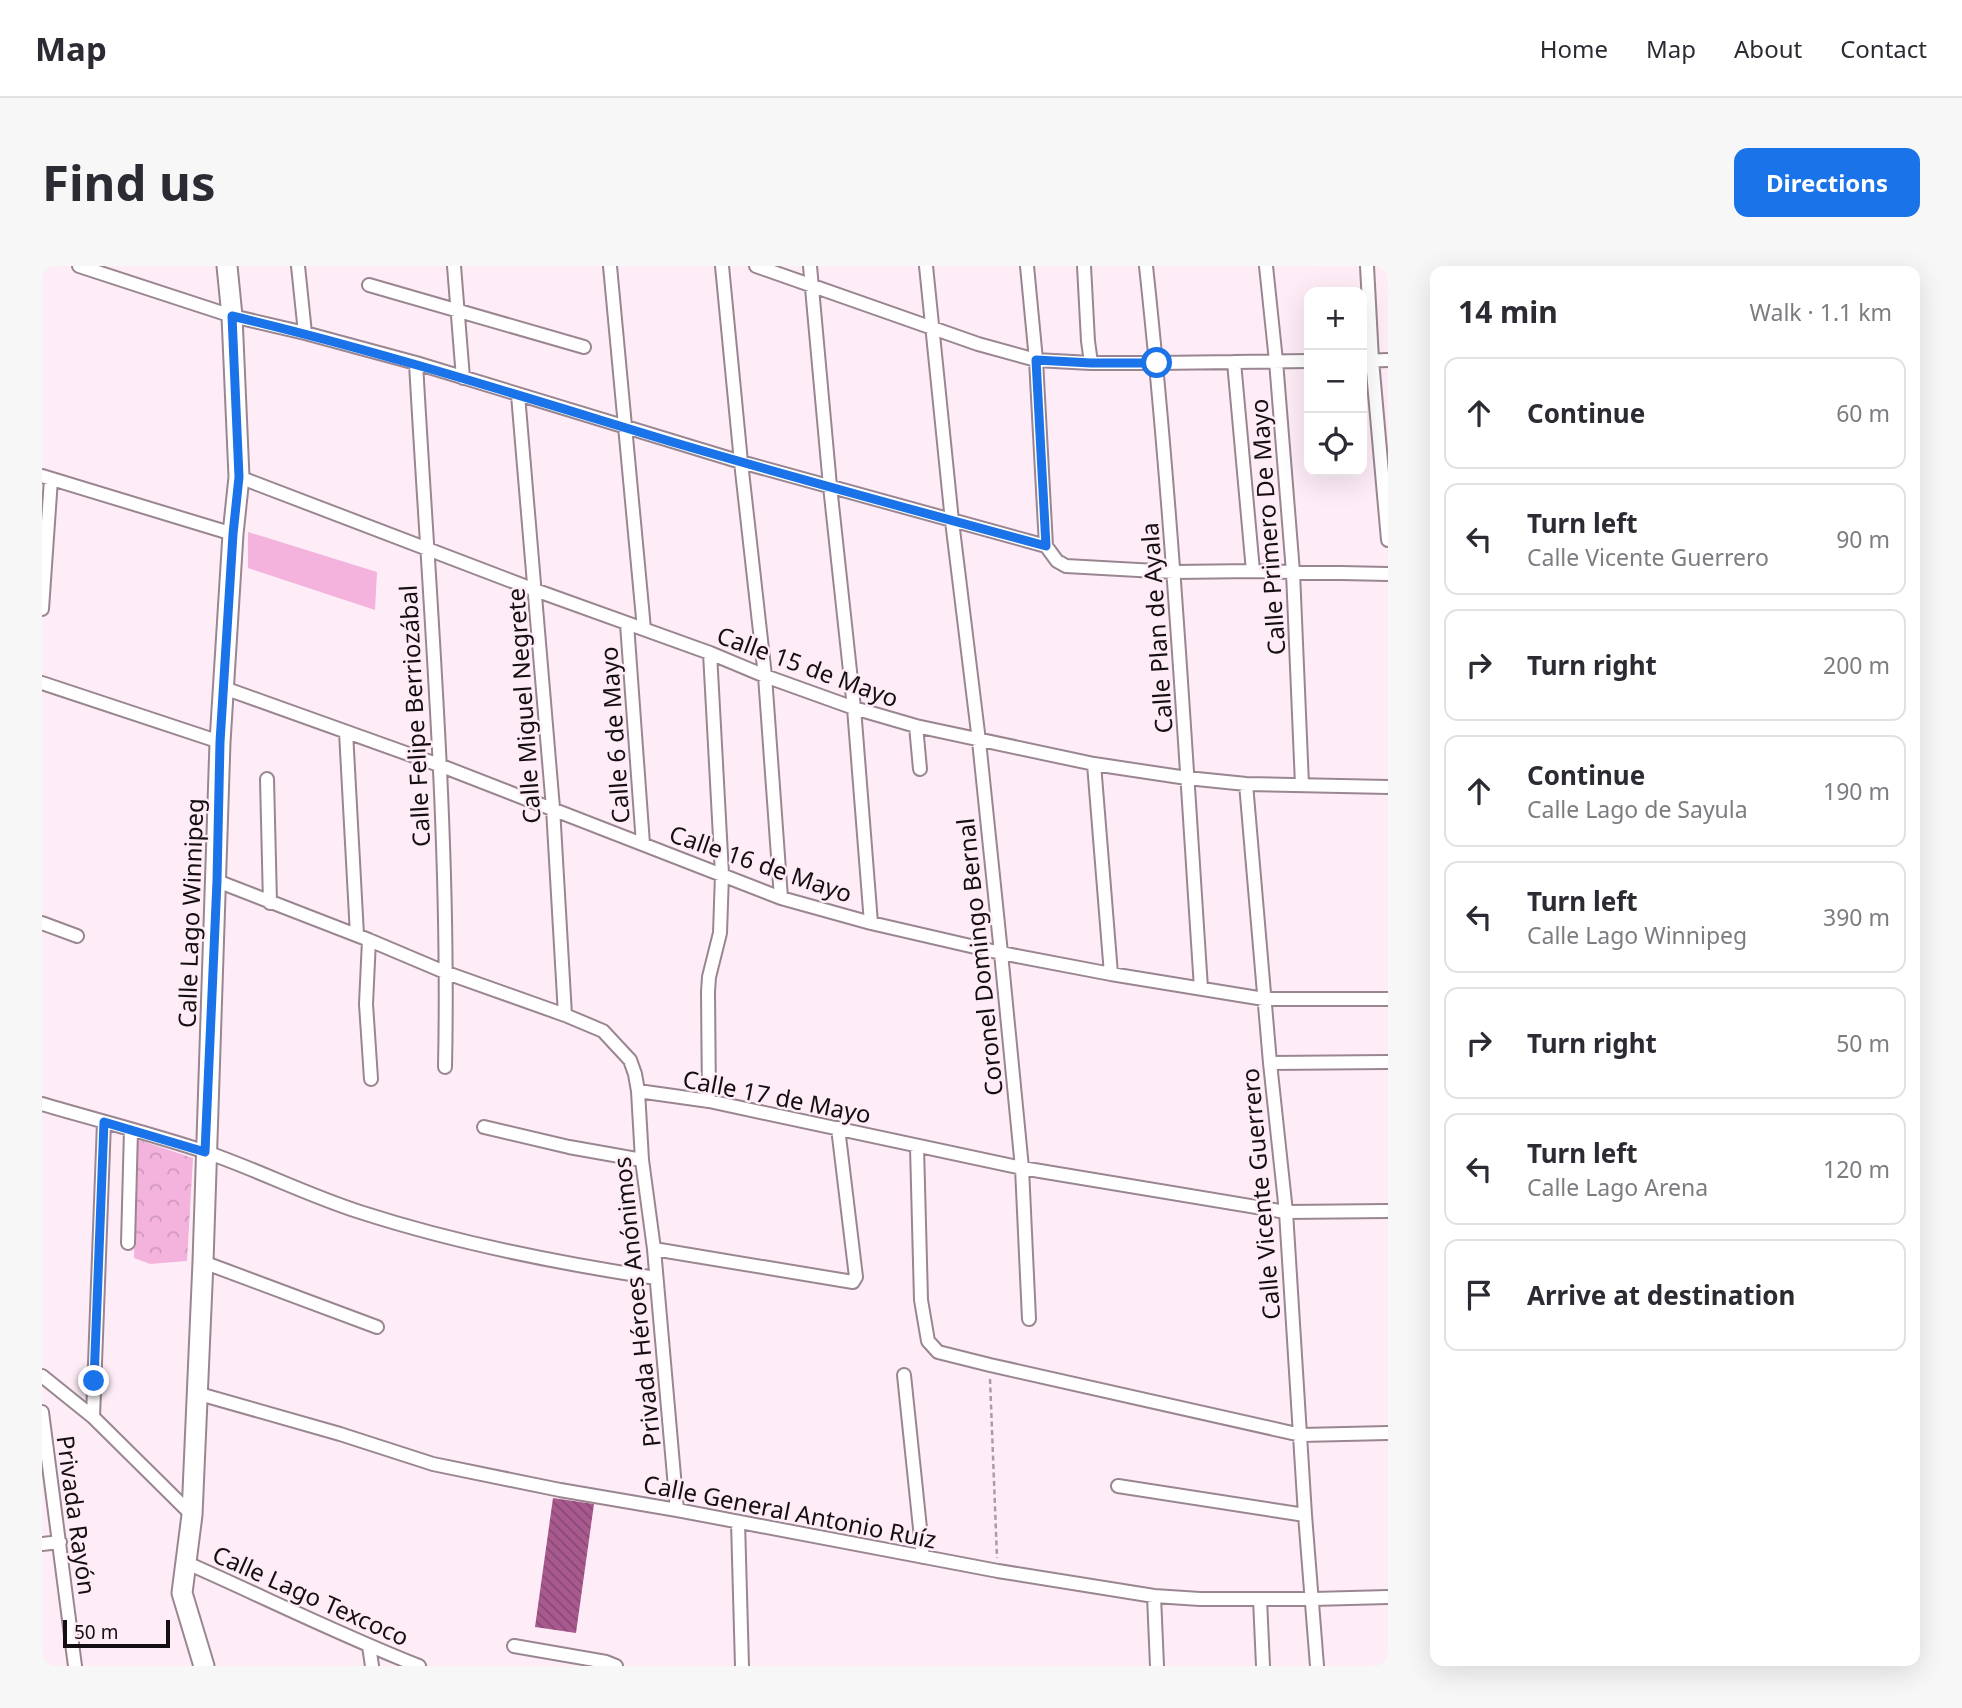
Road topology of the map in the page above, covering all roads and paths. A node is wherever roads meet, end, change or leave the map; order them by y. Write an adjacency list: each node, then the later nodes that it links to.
1 (79, 266): 15 (street)
2 (227, 266): 19 (main road, Calle Lago Winnipeg)
3 (298, 266): 21 (street)
4 (454, 266): 18 (street)
5 (610, 266): 35 (street)
6 (722, 266): 36 (street)
7 (757, 266): 17 (street)
8 (810, 266): 17 (street)
9 (926, 266): 20 (street, Coronel Domingo Bernal)
10 (1027, 266): 24 (street)
11 (1084, 266): 31 (street)
12 (1146, 266): 32 (street, Calle Plan de Ayala)
13 (1266, 266): 27 (street, Calle Primero De Mayo)
14 (1367, 266): 23 (street)
15 (111, 271): 19 (street)
16 (369, 285): 18 (street)
17 (812, 285): 20 (street); 39 (street)
18 (458, 310): 22 (street); 33 (street)
19 (232, 316): 21 (street); 37 (main road, Calle Lago Winnipeg)
20 (932, 327): 24 (street); 40 (street, Coronel Domingo Bernal)
21 (305, 333): 30 (street)
22 (584, 347)
23 (1367, 350)
24 (1036, 360): 31 (street); 43 (street)
25 (1367, 360): 26 (street); 42 (street)
26 (1388, 360)
27 (1276, 361): 28 (street); 29 (street); 47 (street, Calle Primero De Mayo)
28 (1304, 361)
29 (1234, 362): 32 (street); 45 (street)
30 (416, 363): 33 (street); 44 (street, Calle Felipe Berriozábal)
31 (1091, 363): 32 (street)
32 (1157, 363): 46 (street, Calle Plan de Ayala)
33 (463, 378): 34 (street)
34 (518, 395): 35 (street); 49 (street, Calle Miguel Negrete)
35 (625, 427): 36 (street); 52 (street)
36 (741, 462): 39 (street); 54 (street)
37 (239, 477): 41 (main road, Calle Lago Winnipeg); 44 (street, Calle 15 de Mayo)
38 (46, 478): 41 (street); 50 (street)
39 (830, 486): 40 (street); 57 (street)
40 (952, 521): 43 (street); 60 (street, Coronel Domingo Bernal)
41 (233, 534): 56 (main road, Calle Lago Winnipeg)
42 (1388, 540)
43 (1046, 546): 46 (street)
44 (426, 548): 49 (street, Calle 15 de Mayo); 63 (street, Calle Felipe Berriozábal)
45 (1253, 571): 46 (street); 47 (street)
46 (1174, 572): 65 (street, Calle Plan de Ayala)
47 (1293, 572): 48 (street); 68 (street, Calle Primero De Mayo)
48 (1388, 574)
49 (536, 590): 51 (street, Calle 15 de Mayo); 70 (street, Calle Miguel Negrete)
50 (42, 609)
51 (627, 624): 52 (street, Calle 15 de Mayo); 71 (street, Calle 6 de Mayo)
52 (644, 629): 53 (street, Calle 15 de Mayo)
53 (710, 653): 54 (street, Calle 15 de Mayo); 72 (street)
54 (765, 676): 57 (street, Calle 15 de Mayo); 74 (street)
55 (42, 683): 61 (street)
56 (224, 688): 59 (street, Calle 16 de Mayo); 61 (main road, Calle Lago Winnipeg)
57 (854, 708): 58 (street, Calle 15 de Mayo); 77 (street)
58 (916, 726): 60 (street, Calle 15 de Mayo); 64 (street)
59 (346, 732): 63 (street, Calle 16 de Mayo); 79 (street)
60 (979, 741): 62 (street, Calle 15 de Mayo); 80 (street, Coronel Domingo Bernal)
61 (220, 742): 73 (main road, Calle Lago Winnipeg)
62 (1094, 764): 65 (street, Calle 15 de Mayo); 82 (street)
63 (439, 765): 70 (street, Calle 16 de Mayo); 81 (street, Calle Felipe Berriozábal)
64 (920, 769)
65 (1187, 778): 67 (street, Calle 15 de Mayo); 83 (street, Calle Plan de Ayala)
66 (267, 779): 75 (street)
67 (1246, 784): 68 (street, Calle 15 de Mayo); 84 (street, Calle Vicente Guerrero)
68 (1302, 785): 69 (street, Calle 15 de Mayo)
69 (1388, 787)
70 (553, 808): 71 (street, Calle 16 de Mayo); 86 (street, Calle Miguel Negrete)
71 (643, 844): 72 (street, Calle 16 de Mayo)
72 (722, 874): 74 (street, Calle 16 de Mayo); 92 (street)
73 (217, 881): 75 (street); 99 (main road, Calle Lago Winnipeg)
74 (781, 898): 77 (street, Calle 16 de Mayo)
75 (270, 903): 79 (street)
76 (42, 923): 78 (street)
77 (871, 923): 80 (street, Calle 16 de Mayo)
78 (77, 936)
79 (363, 938): 81 (street); 90 (street)
80 (1001, 953): 82 (street, Calle 16 de Mayo); 101 (street, Coronel Domingo Bernal)
81 (447, 973): 86 (street); 89 (street, Calle Felipe Berriozábal)
82 (1111, 974): 83 (street, Calle 16 de Mayo)
83 (1201, 988): 84 (street, Calle 16 de Mayo)
84 (1264, 999): 85 (street, Calle 16 de Mayo); 88 (street, Calle Vicente Guerrero)
85 (1388, 999)
86 (565, 1015): 91 (street)
87 (1388, 1062): 88 (street)
88 (1270, 1063): 103 (street, Calle Vicente Guerrero)
89 (445, 1067)
90 (371, 1079)
91 (638, 1091): 92 (street, Calle 17 de Mayo); 100 (street, Privada Héroes Anónimos)
92 (709, 1101): 96 (street, Calle 17 de Mayo)
93 (42, 1104): 94 (street)
94 (104, 1122): 97 (street); 115 (street)
95 (484, 1127): 100 (street)
96 (838, 1128): 98 (street, Calle 17 de Mayo); 105 (street)
97 (131, 1130): 99 (street); 104 (street)
98 (917, 1147): 101 (street, Calle 17 de Mayo); 110 (street)
99 (205, 1152): 106 (main road, Calle Lago Winnipeg); 107 (street)
100 (642, 1160): 105 (street, Privada Héroes Anónimos)
101 (1022, 1168): 103 (street, Calle 17 de Mayo); 108 (street, Coronel Domingo Bernal)
102 (1388, 1211): 103 (street, Calle 17 de Mayo)
103 (1286, 1212): 117 (street, Calle Vicente Guerrero)
104 (128, 1243)
105 (654, 1250): 107 (street, Privada Héroes Anónimos)
106 (203, 1262): 109 (street); 113 (main road, Calle Lago Winnipeg)
107 (656, 1278): 119 (street, Privada Héroes Anónimos)
108 (1029, 1319)
109 (377, 1327)
110 (990, 1365): 117 (street); 127 (path)
111 (904, 1375): 125 (street)
112 (42, 1376): 115 (street)
113 (196, 1393): 119 (street, Calle General Antonio Ruíz); 120 (main road, Calle Lago Winnipeg)
114 (42, 1412): 123 (street, Privada Rayón)
115 (93, 1417): 120 (street)
116 (1388, 1433): 117 (street)
117 (1301, 1435): 121 (street, Calle Vicente Guerrero)
118 (1118, 1486): 121 (street)
119 (677, 1510): 122 (street, Calle General Antonio Ruíz)
120 (192, 1515): 126 (main road, Calle Lago Winnipeg)
121 (1305, 1515): 131 (street, Calle Vicente Guerrero)
122 (738, 1522): 125 (street, Calle General Antonio Ruíz); 139 (street)
123 (60, 1542): 124 (street); 134 (street, Privada Rayón)
124 (42, 1544)
125 (923, 1557): 127 (street, Calle General Antonio Ruíz)
126 (187, 1563): 132 (street, Calle Lago Texcoco); 135 (main road, Calle Lago Winnipeg)
127 (998, 1571): 128 (street, Calle General Antonio Ruíz)
128 (1154, 1596): 130 (street, Calle General Antonio Ruíz); 140 (street)
129 (1388, 1597): 131 (street, Calle General Antonio Ruíz)
130 (1260, 1599): 131 (street, Calle General Antonio Ruíz); 141 (street)
131 (1313, 1599): 142 (street, Calle Vicente Guerrero)
132 (369, 1646): 136 (street); 137 (street, Calle Lago Texcoco)
133 (514, 1646): 138 (street)
134 (75, 1666)
135 (204, 1666)
136 (372, 1666)
137 (419, 1666)
138 (616, 1666)
139 (743, 1666)
140 (1157, 1666)
141 (1263, 1666)
142 (1317, 1666)

